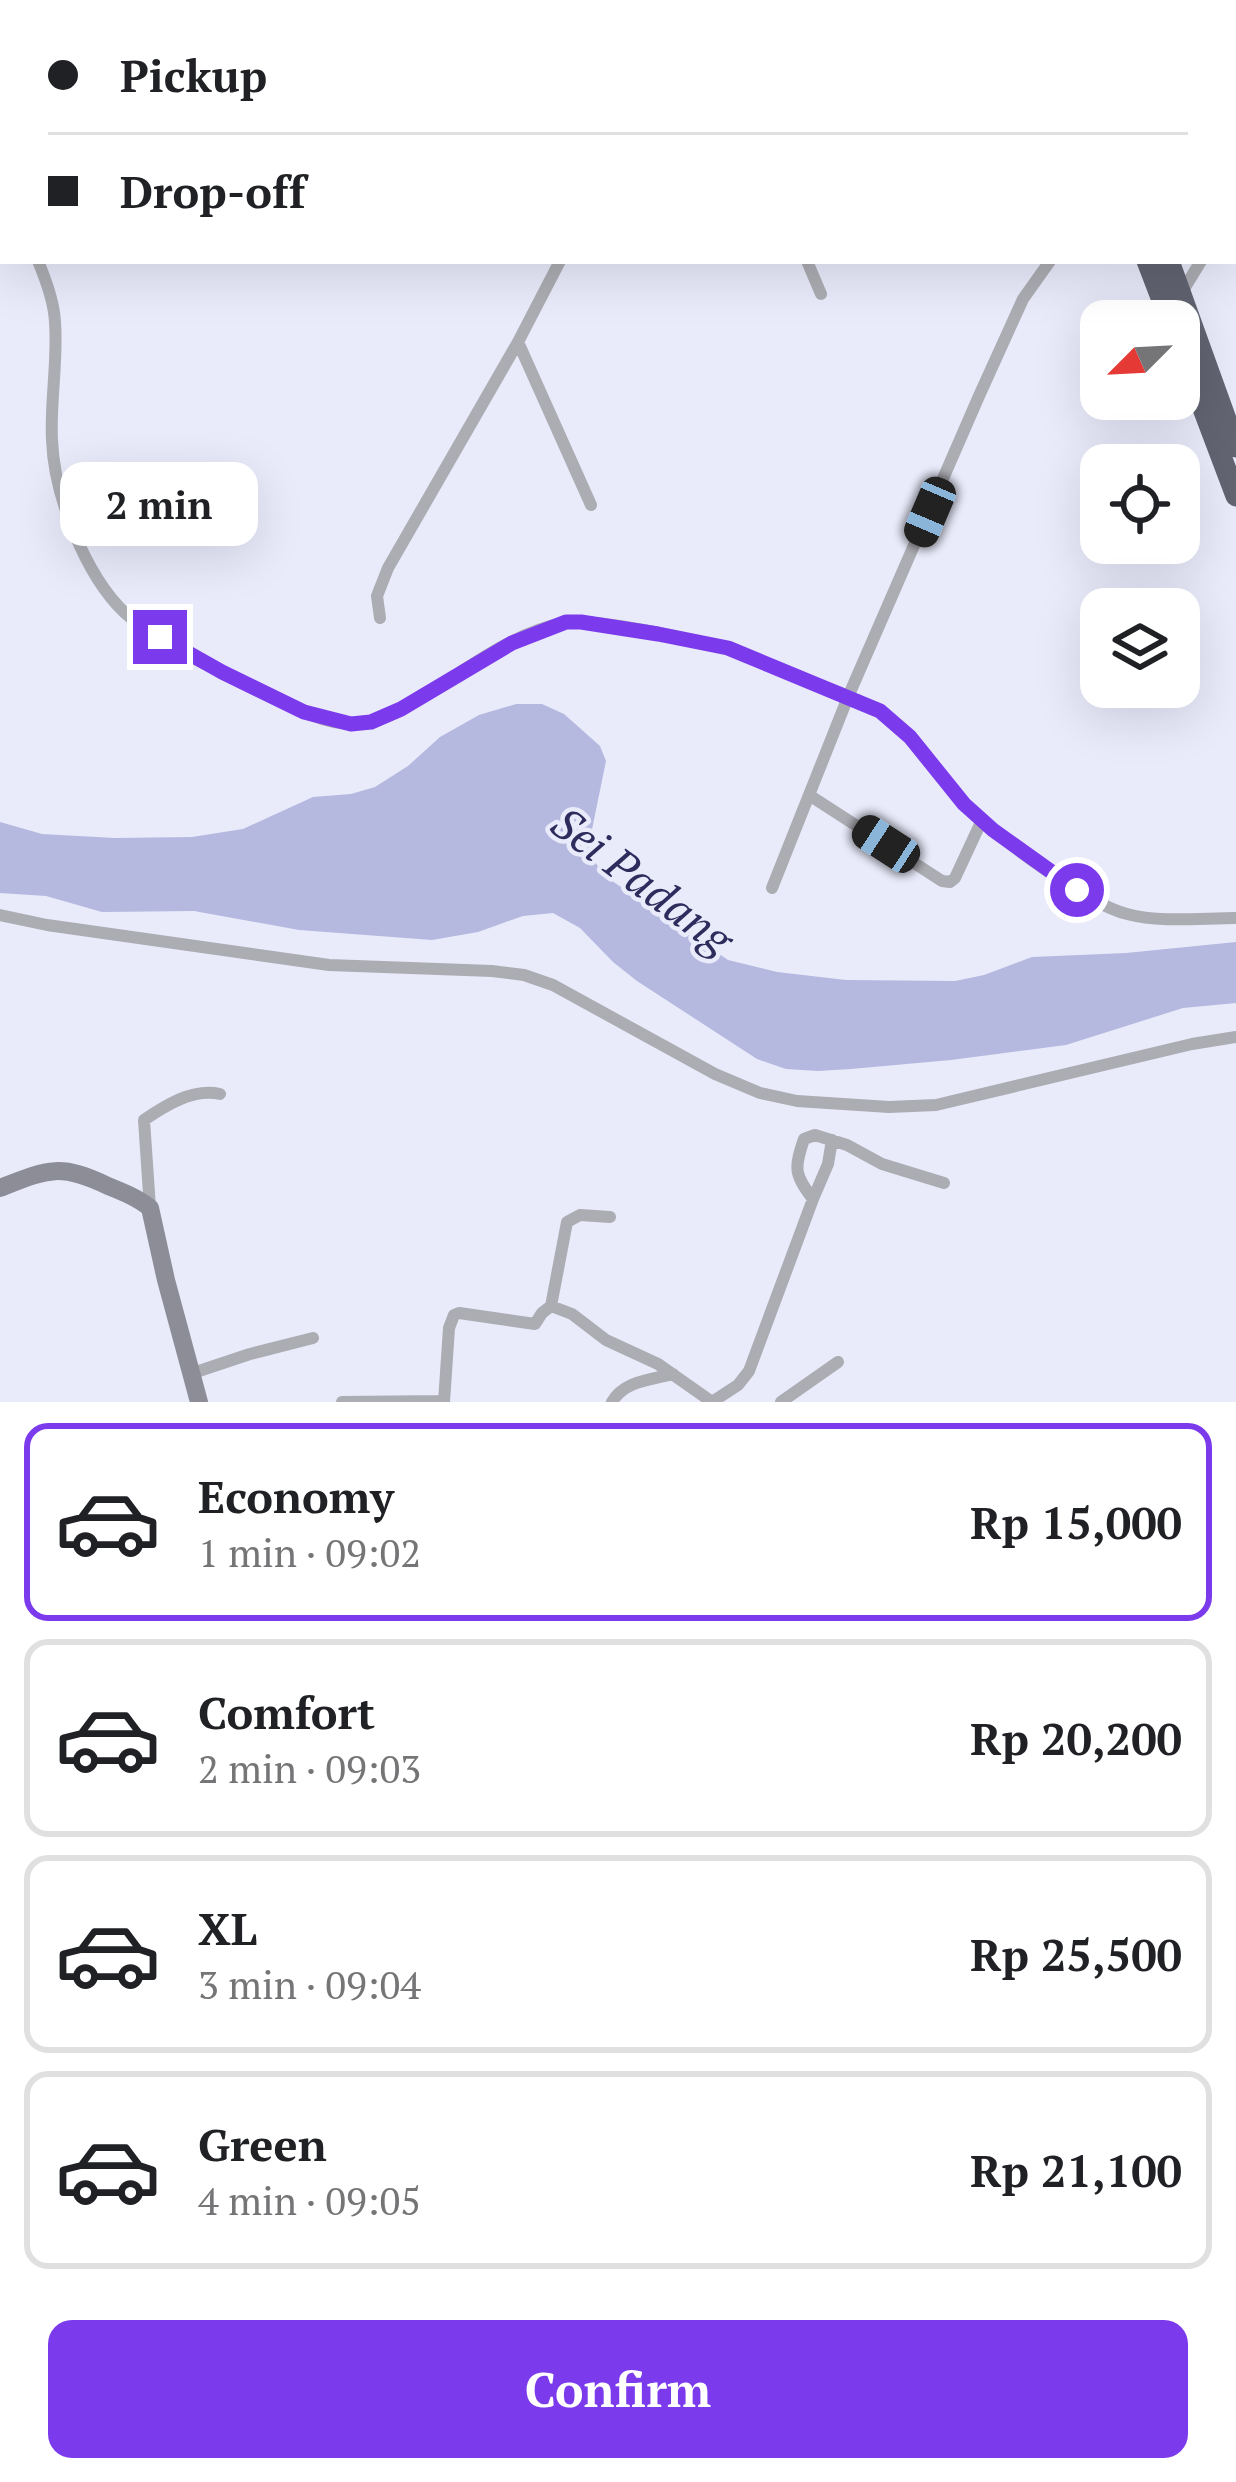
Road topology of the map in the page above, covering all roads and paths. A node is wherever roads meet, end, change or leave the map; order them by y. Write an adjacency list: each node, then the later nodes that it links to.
1 (39, 264): 17 (street)
2 (558, 264): 11 (street)
3 (808, 264): 9 (street)
4 (1048, 264): 17 (street)
5 (1149, 264): 10 (highway)
6 (1169, 264): 8 (highway)
7 (1199, 264): 8 (street)
8 (1181, 293): 13 (highway)
9 (821, 294)
10 (1162, 300)
11 (518, 342): 15 (street); 16 (street)
12 (1200, 401): 14 (highway)
13 (1236, 447)
14 (1236, 496)
15 (591, 505)
16 (380, 618)
17 (848, 697): 18 (street); 19 (street)
18 (809, 795): 19 (street); 20 (street)
19 (982, 820): 22 (street)
20 (772, 888)
21 (0, 915): 23 (street)
22 (1236, 918)
23 (1236, 1037)
24 (220, 1094): 29 (street)
25 (832, 1140): 26 (street); 28 (street); 28 (street)
26 (944, 1184)
27 (0, 1188): 29 (street)
28 (813, 1199): 40 (street)
29 (150, 1208): 34 (street)
30 (610, 1216): 31 (street)
31 (550, 1306): 35 (street); 36 (street)
32 (313, 1338): 34 (street)
33 (838, 1362): 41 (street)
34 (190, 1374): 37 (street)
35 (673, 1374): 39 (street); 40 (street)
36 (444, 1401): 38 (street)
37 (199, 1402)
38 (342, 1402)
39 (612, 1402)
40 (712, 1402)
41 (782, 1402)

